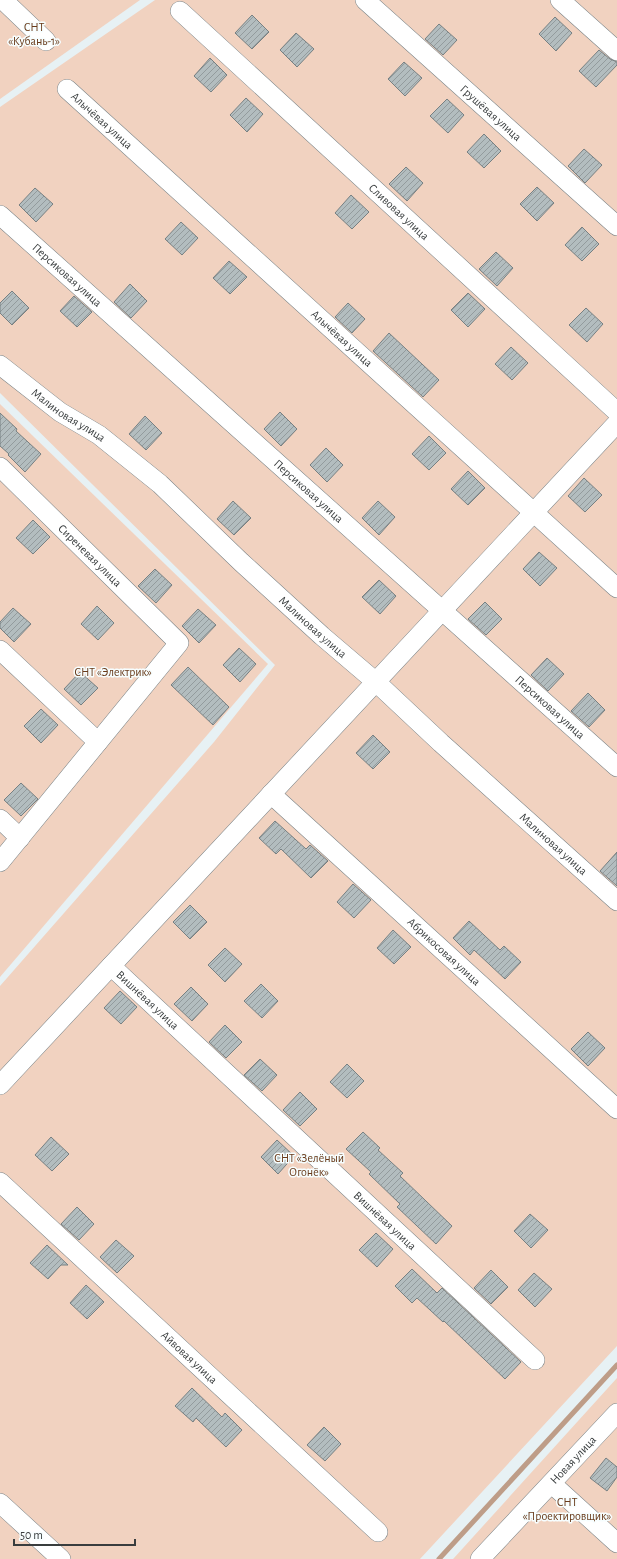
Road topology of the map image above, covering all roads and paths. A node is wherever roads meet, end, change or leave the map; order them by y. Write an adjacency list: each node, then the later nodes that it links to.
1 (3, 0): 5 (street)
2 (365, 0): 9 (street, Грушёвая улица)
3 (560, 0): 6 (street)
4 (180, 11): 11 (street, Сливовая улица)
5 (46, 41)
6 (617, 50)
7 (67, 89): 14 (street, Алычёвая улица)
8 (0, 215): 16 (street, Персиковая улица)
9 (617, 226)
10 (0, 365): 18 (street, Малиновая улица)
11 (617, 412)
12 (617, 423): 14 (street)
13 (0, 467): 19 (street, Сиреневая улица)
14 (534, 512): 15 (street, Алычёвая улица); 16 (street)
15 (617, 588)
16 (442, 611): 18 (street); 20 (street, Персиковая улица)
17 (0, 650): 19 (street)
18 (376, 682): 21 (street); 25 (street, Малиновая улица)
19 (98, 742): 23 (street)
20 (617, 767)
21 (271, 794): 26 (street); 28 (street, Абрикосовая улица)
22 (0, 819): 23 (street)
23 (20, 838): 24 (street)
24 (0, 862)
25 (617, 901)
26 (111, 966): 27 (street); 30 (street, Вишнёвая улица)
27 (0, 1085)
28 (617, 1109)
29 (0, 1182): 34 (street, Айвовая улица)
30 (536, 1360)
31 (617, 1414): 32 (street, Новая улица)
32 (552, 1484): 35 (street); 37 (street, Новая улица)
33 (0, 1503): 36 (street)
34 (378, 1532)
35 (617, 1544)
36 (61, 1559)
37 (480, 1559)

